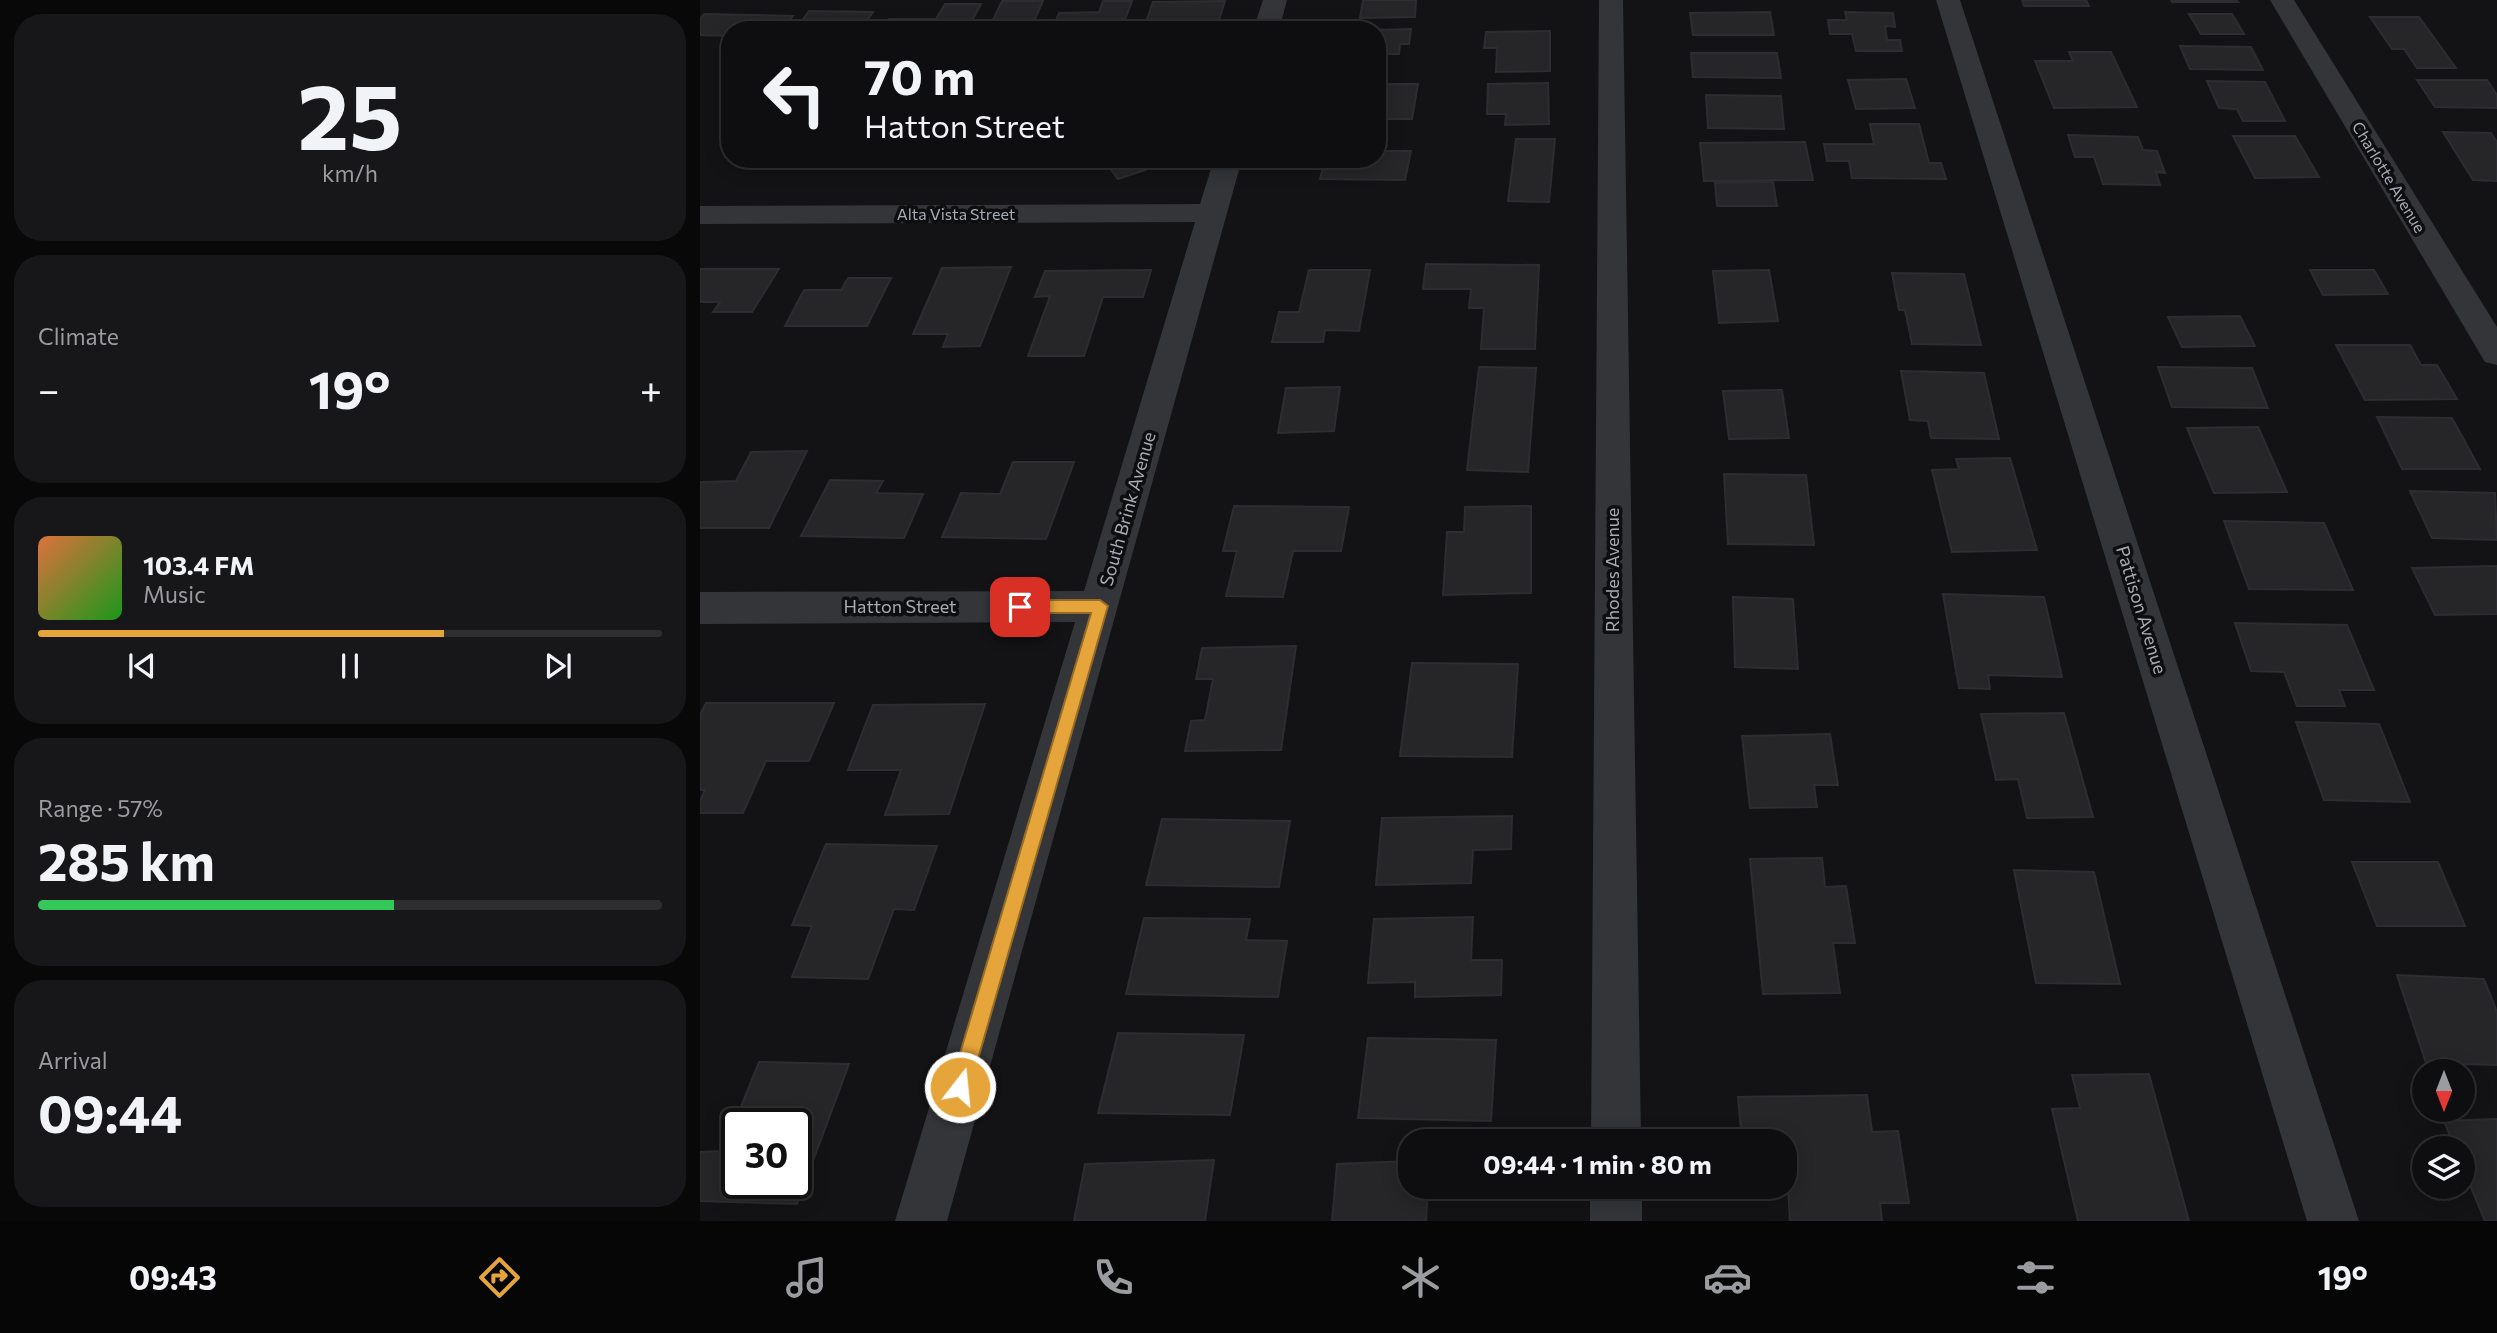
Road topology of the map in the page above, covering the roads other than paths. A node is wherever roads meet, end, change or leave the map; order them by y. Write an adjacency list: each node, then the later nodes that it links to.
1 (1275, 0): 5 (street)
2 (1611, 0): 12 (street, Rhodes Avenue)
3 (1948, 0): 16 (street, Pattison Avenue)
4 (2282, 0): 9 (street, Charlotte Avenue)
5 (1269, 21)
6 (1225, 168): 7 (street, South Brink Avenue)
7 (1212, 214): 8 (street, Alta Vista Street); 10 (street, South Brink Avenue)
8 (700, 215)
9 (2497, 354)
10 (1100, 606): 11 (street, Hatton Street); 14 (street, South Brink Avenue)
11 (700, 608)
12 (1616, 1129)
13 (1616, 1199): 15 (street)
14 (921, 1221)
15 (1616, 1221)
16 (2333, 1221)

